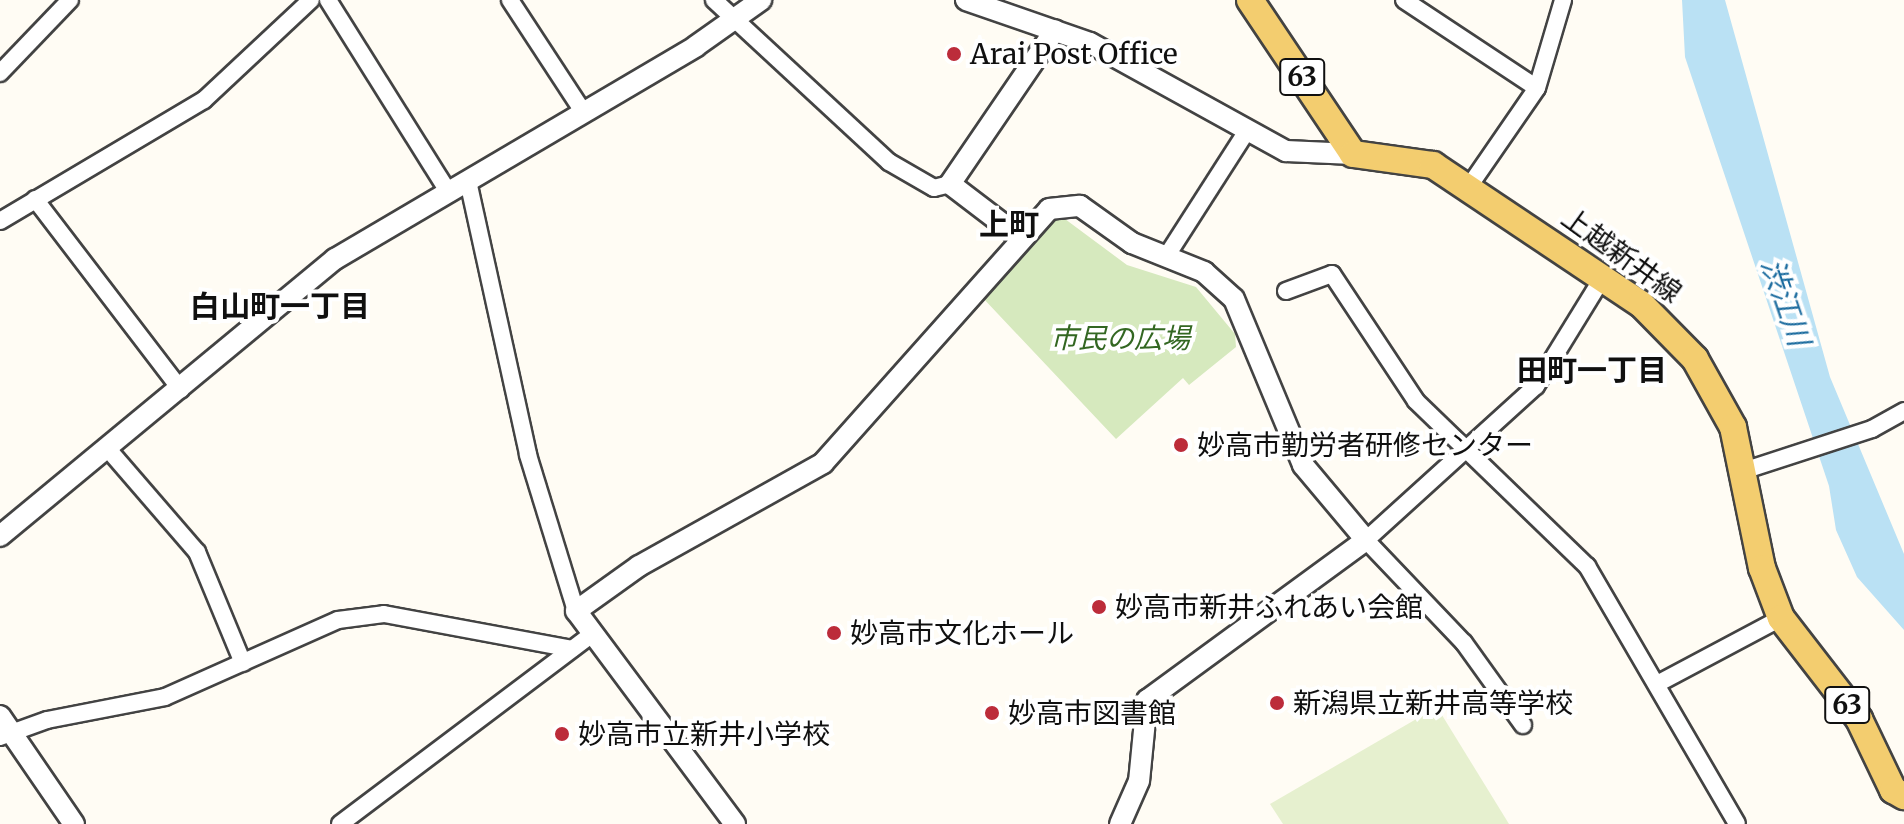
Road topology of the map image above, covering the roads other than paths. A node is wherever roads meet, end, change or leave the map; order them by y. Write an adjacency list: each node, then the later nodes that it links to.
1 (70, 0): 13 (street)
2 (311, 0): 22 (street)
3 (328, 0): 21 (street)
4 (510, 0): 15 (street)
5 (714, 0): 11 (street)
6 (761, 0): 11 (street)
7 (966, 0): 12 (street)
8 (1250, 0): 17 (main road, 63)
9 (1404, 0): 14 (street)
10 (1563, 0): 14 (street)
11 (735, 19): 15 (street); 19 (street)
12 (1055, 30): 16 (street); 19 (street)
13 (0, 73)
14 (1537, 88): 20 (street)
15 (584, 113): 18 (street)
16 (1247, 131): 17 (street, 63); 25 (street)
17 (1353, 154): 20 (main road, 上越新井線 / 63)
18 (468, 181): 21 (street); 35 (street)
19 (950, 184): 24 (street)
20 (1468, 188): 26 (main road, 上越新井線 / 63)
21 (449, 193): 28 (street)
22 (35, 199): 23 (street); 28 (street)
23 (0, 221)
24 (1021, 238): 25 (street); 35 (street)
25 (1166, 257): 34 (street)
26 (1603, 277): 31 (street); 32 (main road, 上越新井線 / 63)
27 (1286, 291): 31 (street)
28 (181, 390): 30 (street)
29 (1904, 411): 32 (street)
30 (108, 449): 33 (street); 39 (street)
31 (1471, 450): 34 (street); 40 (street)
32 (1743, 471): 36 (main road, 上越新井線 / 63)
33 (0, 536)
34 (1366, 540): 41 (street); 47 (street)
35 (576, 611): 37 (street)
36 (1781, 618): 40 (street); 43 (main road, 上越新井線 / 63)
37 (591, 635): 38 (street); 46 (street)
38 (572, 649): 39 (street); 45 (street)
39 (243, 663): 42 (street)
40 (1657, 684): 48 (street)
41 (1523, 725)
42 (4, 729): 44 (street)
43 (1904, 796)
44 (74, 824)
45 (340, 824)
46 (735, 824)
47 (1120, 824)
48 (1737, 824)

